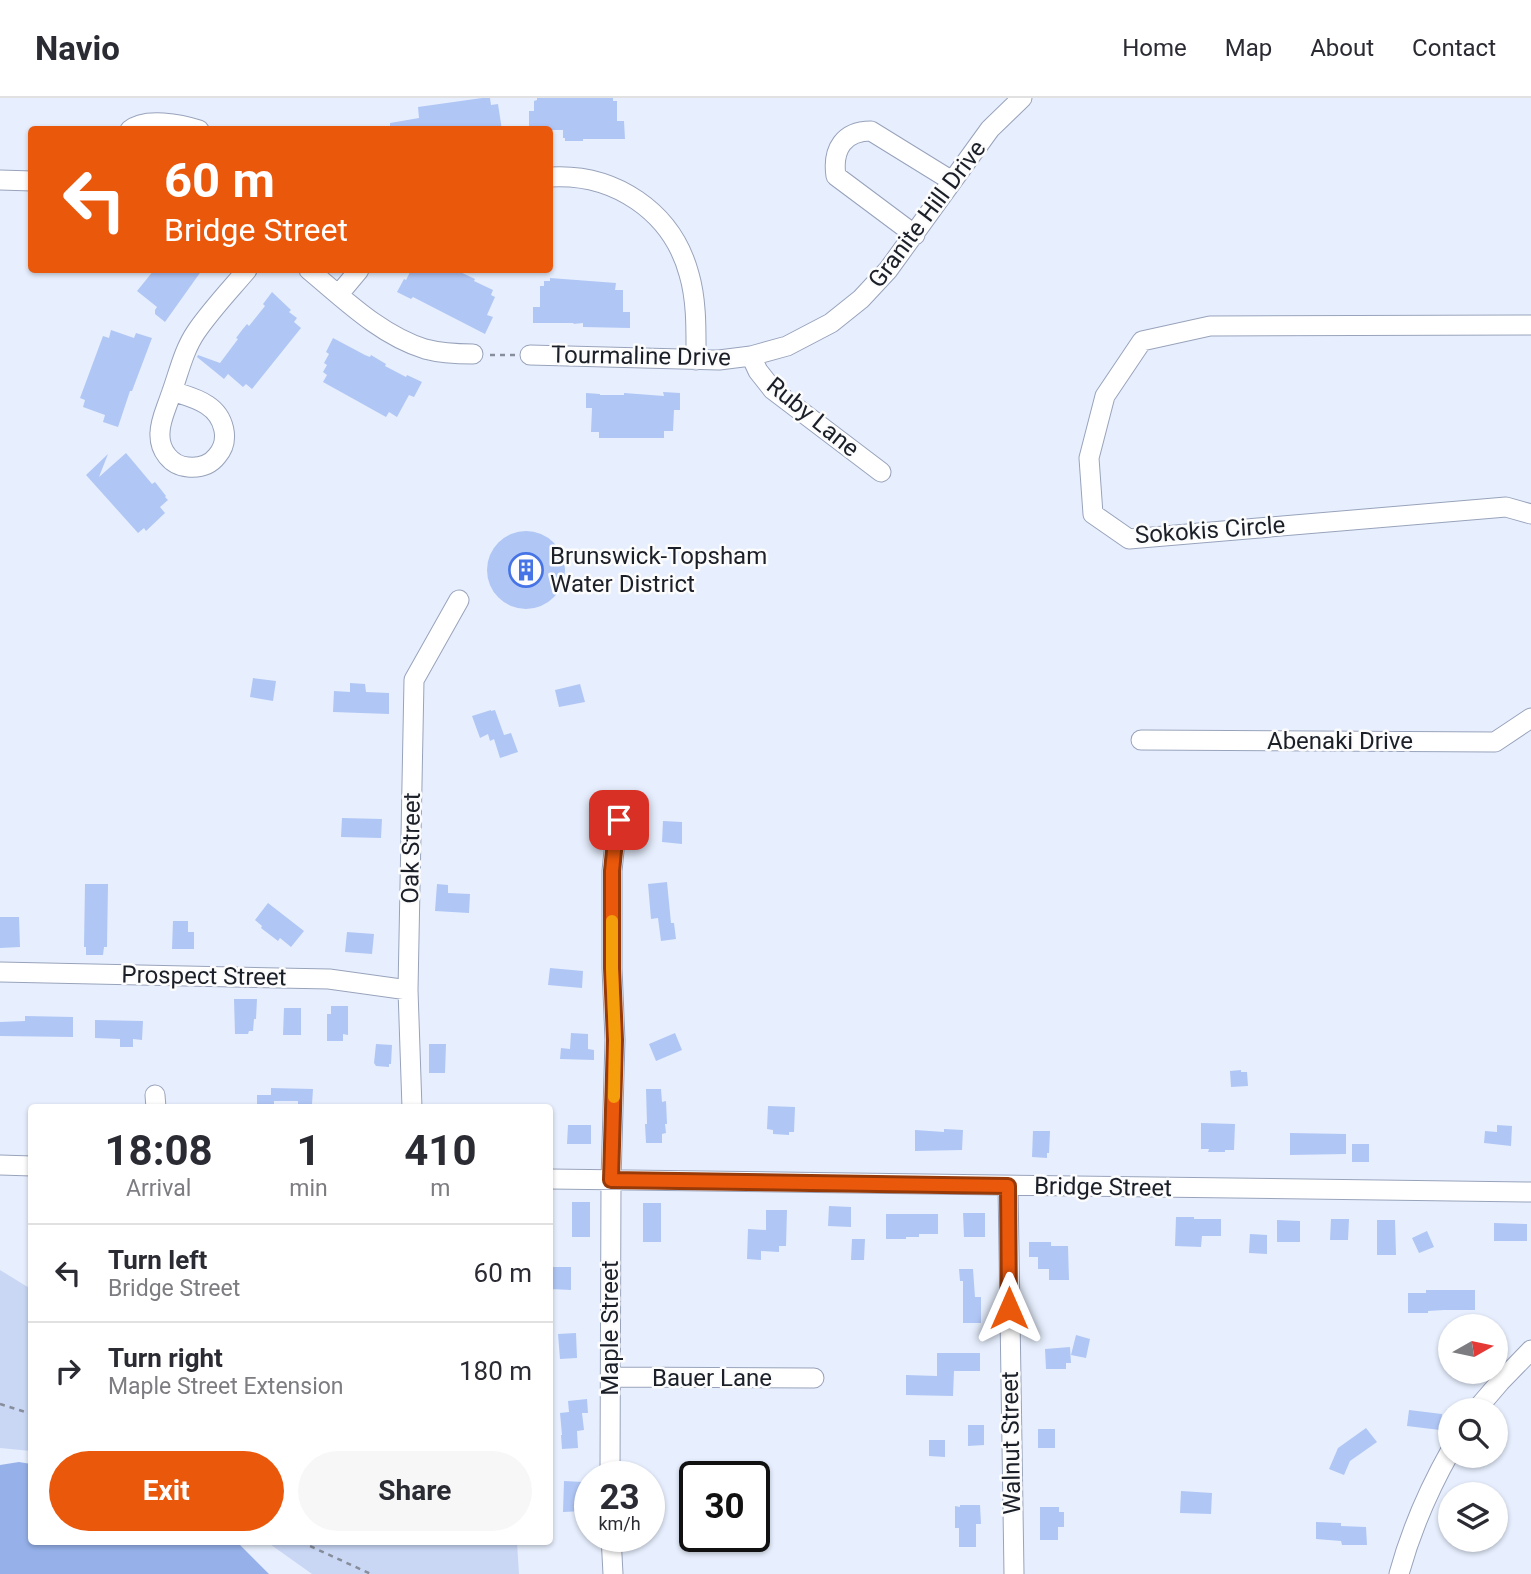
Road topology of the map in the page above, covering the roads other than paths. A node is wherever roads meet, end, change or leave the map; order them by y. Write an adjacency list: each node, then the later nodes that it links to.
1 (1022, 98): 7 (street, Granite Hill Drive)
2 (135, 126): 3 (street)
3 (178, 126)
4 (553, 177): 17 (street)
5 (0, 180): 6 (street)
6 (28, 181)
7 (952, 181): 8 (street, Granite Hill Drive); 8 (street)
8 (915, 235): 16 (street, Granite Hill Drive)
9 (245, 273): 18 (street)
10 (313, 273): 12 (street)
11 (356, 273): 12 (street)
12 (339, 294): 14 (street)
13 (1531, 325): 20 (street, Sokokis Circle)
14 (473, 354)
15 (530, 355): 17 (street, Tourmaline Drive)
16 (751, 356): 17 (street, Tourmaline Drive); 19 (street, Ruby Lane)
17 (696, 360)
18 (172, 391)
19 (881, 472)
20 (1531, 514)
21 (459, 600): 26 (street, Oak Street)
22 (1531, 718): 23 (street, Abenaki Drive)
23 (1141, 740)
24 (619, 820): 31 (street, Maple Street)
25 (0, 972): 26 (street, Prospect Street)
26 (408, 990): 27 (street, Oak Street)
27 (412, 1104)
28 (0, 1166): 29 (street)
29 (28, 1166)
30 (553, 1179): 31 (street, Bridge Street)
31 (611, 1180): 32 (street, Bridge Street); 35 (street, Maple Street)
32 (1008, 1186): 33 (street, Bridge Street); 42 (street, Walnut Street)
33 (1531, 1192)
34 (1531, 1350): 37 (street)
35 (610, 1377): 36 (street, Bauer Lane); 38 (street, Maple Street)
36 (814, 1378)
37 (1486, 1398)
38 (610, 1461)
39 (1440, 1468): 43 (street)
40 (611, 1552): 41 (street)
41 (612, 1574)
42 (1014, 1574)
43 (1399, 1574)

